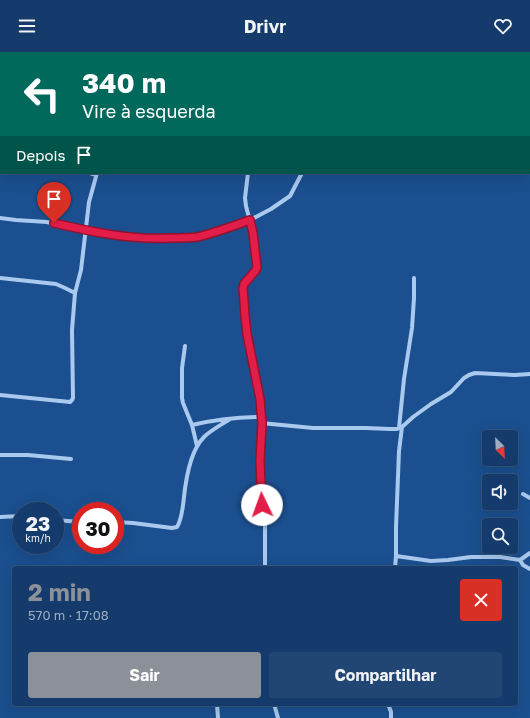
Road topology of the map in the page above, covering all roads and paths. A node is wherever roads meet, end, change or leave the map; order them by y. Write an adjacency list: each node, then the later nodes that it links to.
1 (96, 174): 6 (street)
2 (248, 174): 5 (street)
3 (301, 174): 5 (street)
4 (0, 218): 6 (street)
5 (250, 220): 6 (street); 13 (street)
6 (86, 231): 9 (street)
7 (0, 278): 9 (street)
8 (414, 278): 17 (street)
9 (75, 293): 12 (street)
10 (185, 346): 16 (street)
11 (530, 374): 17 (street)
12 (0, 396)
13 (261, 417): 14 (street); 15 (street)
14 (230, 419): 16 (street); 18 (street)
15 (262, 423): 17 (street); 29 (street)
16 (192, 425): 18 (street)
17 (401, 427): 27 (street)
18 (197, 446): 25 (street)
19 (0, 455): 20 (street)
20 (71, 459)
21 (523, 494): 22 (street)
22 (530, 498)
23 (12, 516): 24 (street)
24 (0, 517)
25 (124, 522)
26 (530, 553): 28 (street)
27 (396, 556): 28 (street); 30 (street)
28 (520, 560): 31 (street)
29 (265, 566)
30 (395, 566)
31 (530, 569)
32 (217, 706): 35 (street)
33 (275, 706): 36 (street)
34 (389, 706): 37 (street)
35 (218, 718)
36 (278, 718)
37 (391, 718)

